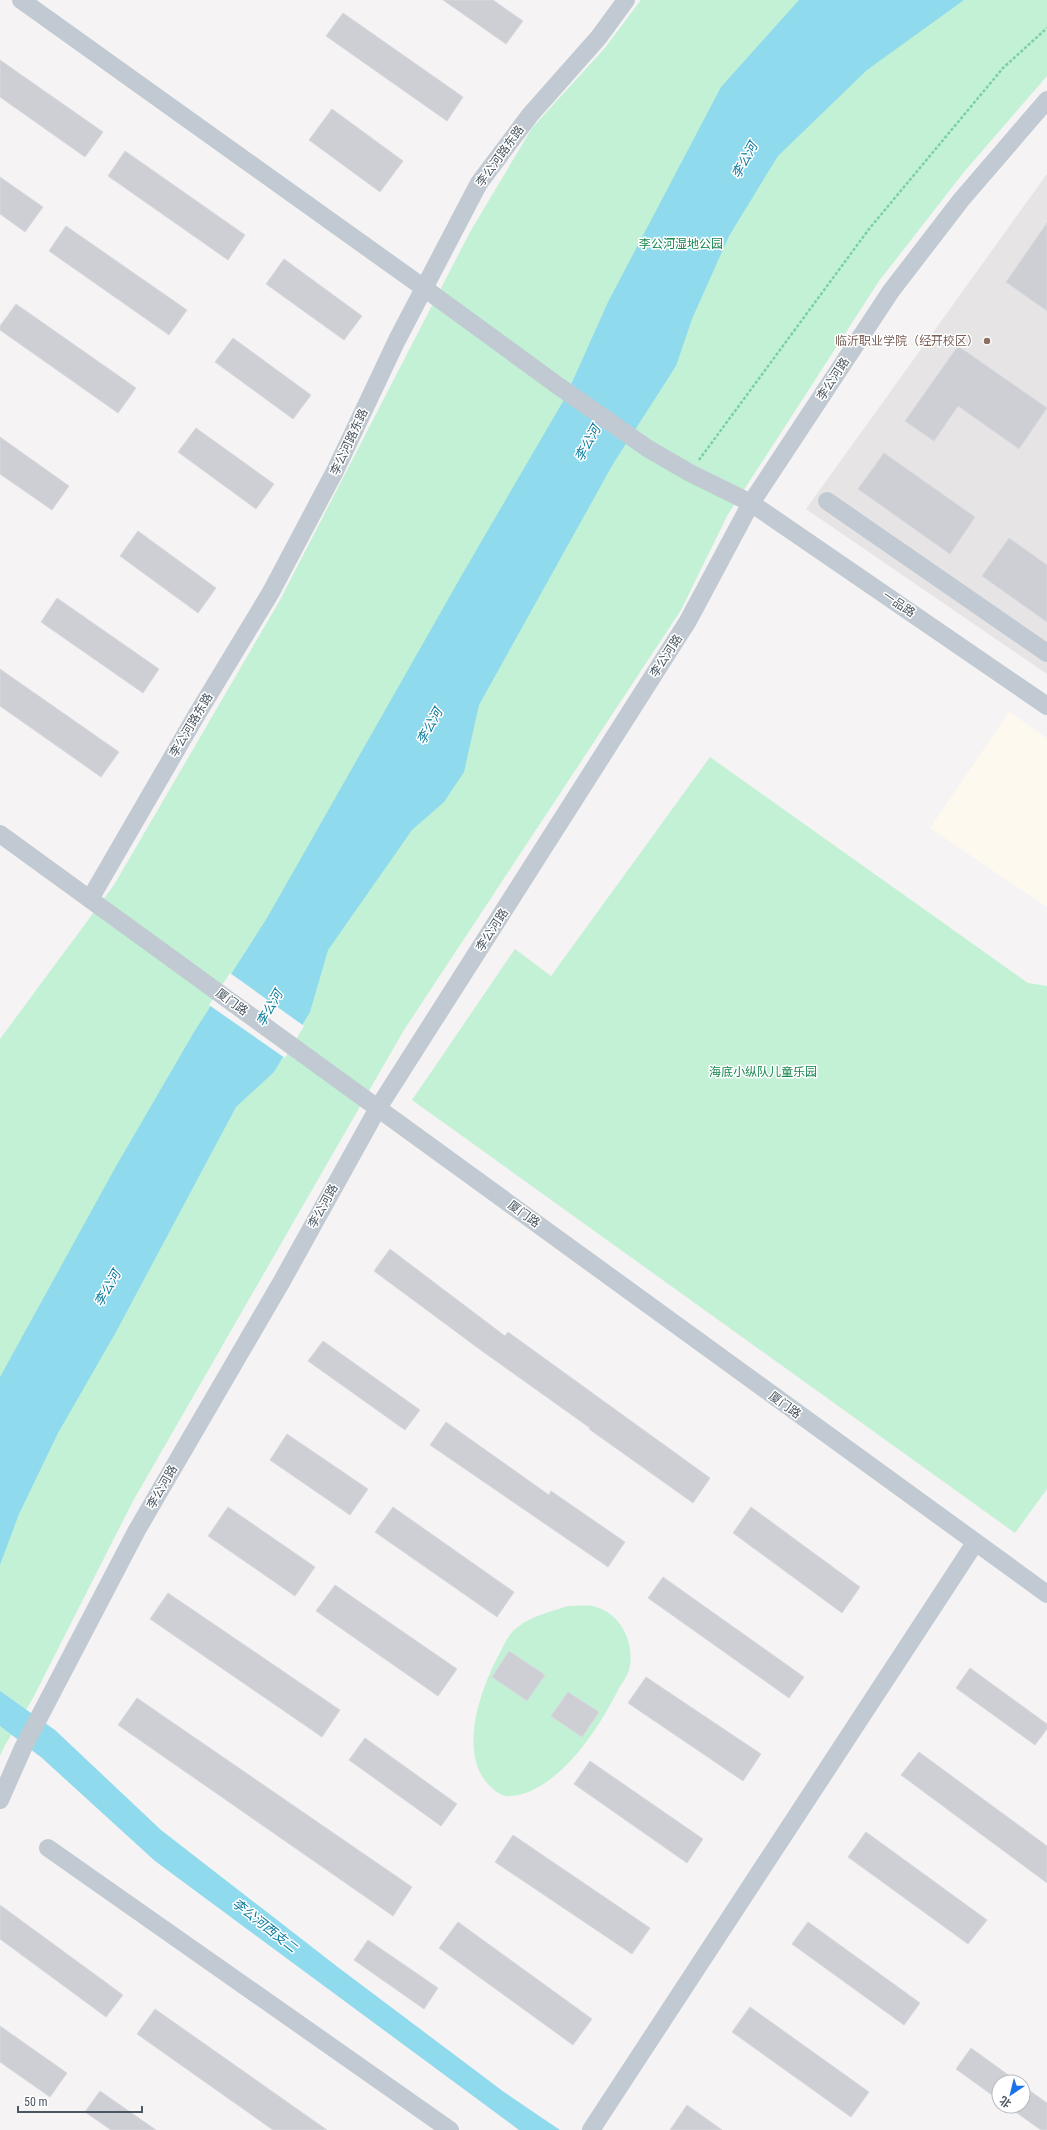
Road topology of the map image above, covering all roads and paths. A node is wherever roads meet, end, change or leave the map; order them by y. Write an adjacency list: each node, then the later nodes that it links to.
1 (21, 0): 5 (street, 一品路)
2 (626, 0): 5 (street, 李公河路东路)
3 (1047, 28): 6 (path)
4 (1047, 100): 8 (street, 李公河路)
5 (424, 288): 6 (street, 一品路); 12 (street, 李公河路东路)
6 (690, 473): 8 (street, 一品路)
7 (827, 501): 9 (street)
8 (751, 503): 10 (street, 一品路); 13 (street, 李公河路)
9 (1047, 652)
10 (1047, 706)
11 (0, 834): 12 (street, 厦门路)
12 (90, 899): 13 (street, 厦门路)
13 (378, 1108): 14 (street, 厦门路); 16 (street, 李公河路)
14 (976, 1543): 15 (street, 厦门路); 19 (street)
15 (1047, 1594)
16 (0, 1800)
17 (48, 1848): 18 (street)
18 (450, 2130)
19 (591, 2130)

